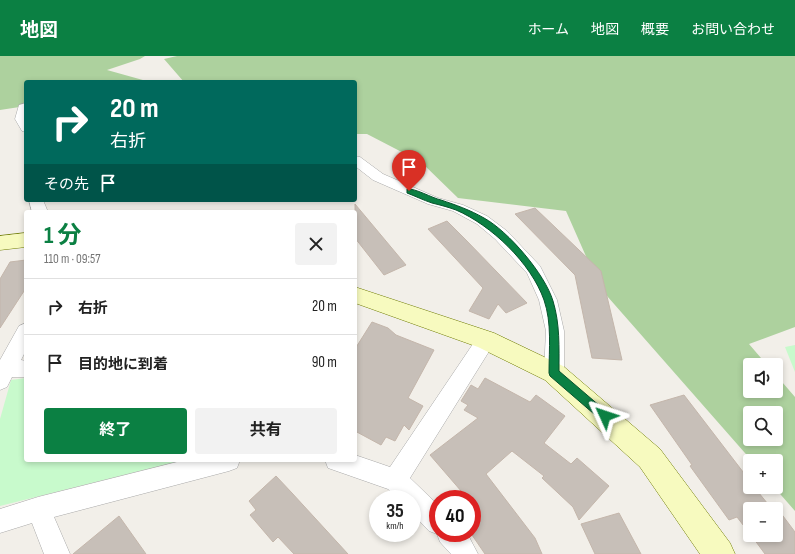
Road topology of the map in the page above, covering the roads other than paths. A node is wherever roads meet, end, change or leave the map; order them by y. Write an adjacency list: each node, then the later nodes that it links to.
1 (24, 108): 2 (street)
2 (24, 124)
3 (357, 161): 11 (street)
4 (24, 240): 5 (street)
5 (0, 243)
6 (357, 296): 8 (street)
7 (24, 334): 10 (street)
8 (486, 340): 11 (street); 14 (street)
9 (24, 370): 10 (street)
10 (2, 372)
11 (554, 373): 21 (street)
12 (221, 462): 15 (street)
13 (342, 462): 14 (street)
14 (395, 480): 16 (street)
15 (38, 509): 17 (street); 19 (street)
16 (429, 513)
17 (0, 521)
18 (458, 542): 20 (street)
19 (57, 554)
20 (465, 554)
21 (719, 554)

